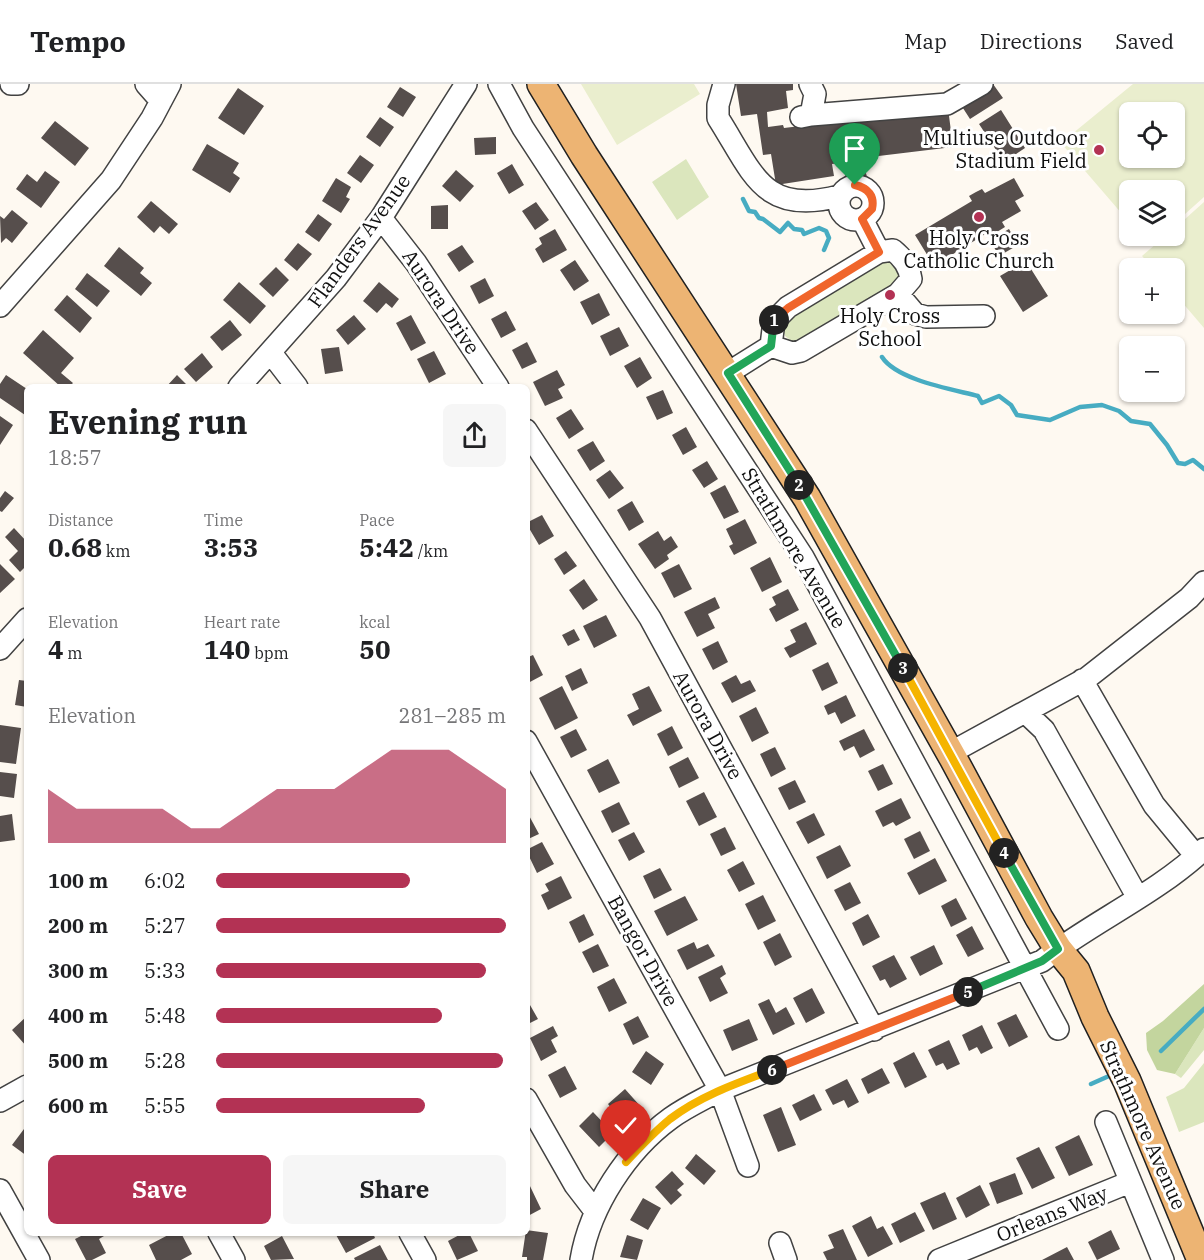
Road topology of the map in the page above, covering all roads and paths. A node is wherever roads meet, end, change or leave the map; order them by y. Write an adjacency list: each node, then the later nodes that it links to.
1 (11, 84): 2 (street)
2 (18, 84)
3 (146, 84): 10 (street)
4 (466, 84): 12 (street, Flanders Avenue)
5 (499, 84): 35 (street, Strathmore Avenue)
6 (541, 84): 20 (main road, Strathmore Avenue)
7 (724, 84): 11 (street)
8 (810, 84): 9 (street)
9 (982, 84)
10 (166, 93): 16 (street)
11 (839, 196): 13 (street); 13 (street)
12 (381, 218): 19 (street, Flanders Avenue); 23 (street, Aurora Drive)
13 (862, 219): 14 (street)
14 (879, 252): 15 (street); 18 (street)
15 (898, 294): 17 (street); 18 (street)
16 (0, 306)
17 (984, 316)
18 (771, 346): 20 (street)
19 (271, 352): 21 (street, Flanders Avenue); 22 (street)
20 (728, 373): 31 (main road, Strathmore Avenue)
21 (242, 384)
22 (295, 384)
23 (496, 384)
24 (530, 436): 37 (street, Aurora Drive)
25 (1204, 582): 28 (street)
26 (24, 622): 27 (street)
27 (0, 649)
28 (1082, 680): 29 (street); 32 (street)
29 (1025, 712): 31 (street); 33 (street)
30 (530, 748): 39 (street, Bangor Drive)
31 (950, 753): 34 (main road, Strathmore Avenue)
32 (1200, 853): 33 (street)
33 (1137, 898): 34 (street)
34 (1058, 949): 35 (street); 48 (main road, Strathmore Avenue)
35 (1024, 969): 36 (street, Strathmore Avenue); 37 (street)
36 (1058, 1029)
37 (874, 1030): 39 (street)
38 (24, 1088): 40 (street)
39 (720, 1090): 43 (street, Bangor Drive); 46 (street)
40 (0, 1101)
41 (530, 1106): 46 (street)
42 (1106, 1122): 44 (street, Strathmore Avenue)
43 (748, 1166)
44 (1131, 1182): 56 (street, Orleans Way); 57 (street, Strathmore Avenue)
45 (0, 1190): 47 (street)
46 (595, 1211): 55 (street)
47 (24, 1233)
48 (1190, 1234): 58 (main road, Strathmore Avenue); 59 (main road, Strathmore Avenue)
49 (26, 1236): 52 (street)
50 (221, 1236): 53 (street)
51 (412, 1236): 54 (street)
52 (39, 1260)
53 (234, 1260)
54 (425, 1260)
55 (581, 1260)
56 (939, 1260)
57 (1162, 1260)
58 (1195, 1260)
59 (1201, 1260)

